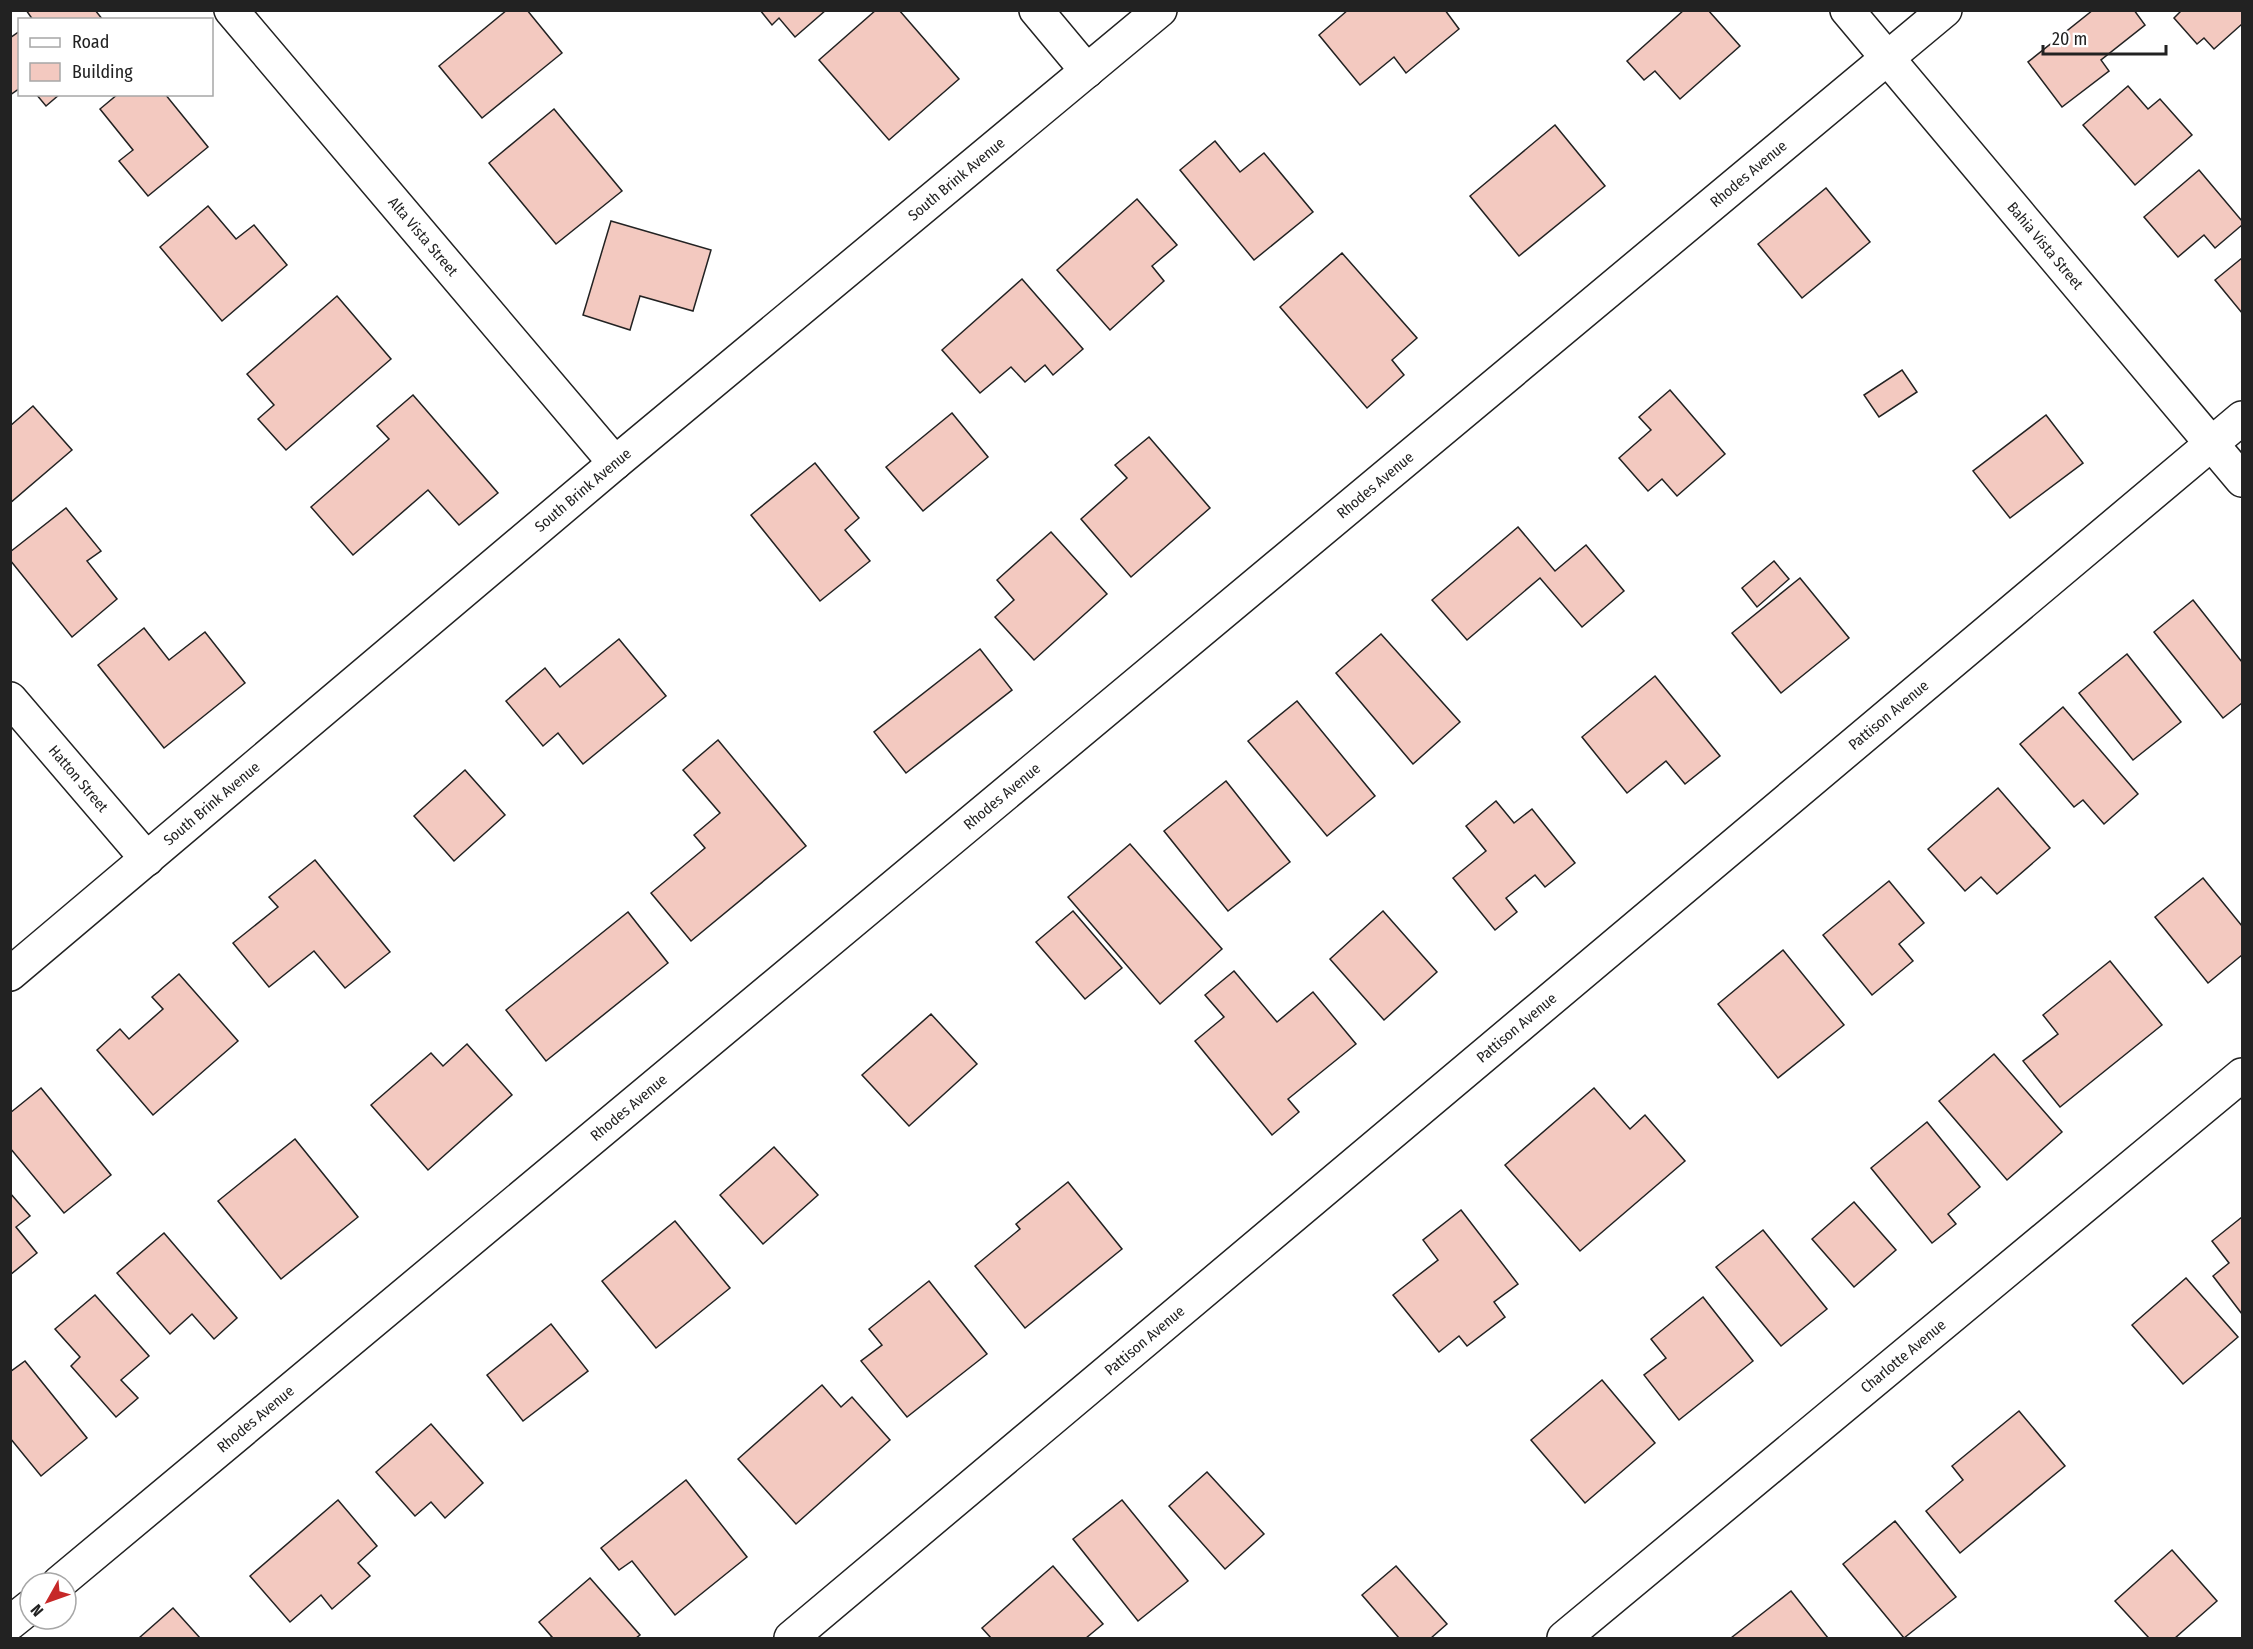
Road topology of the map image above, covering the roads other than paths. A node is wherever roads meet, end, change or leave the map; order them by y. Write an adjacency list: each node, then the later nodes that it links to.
1 (231, 10): 10 (street, Alta Vista Street)
2 (1036, 10): 7 (street)
3 (1160, 10): 7 (street, South Brink Avenue)
4 (1847, 10): 6 (street, Bahia Vista Street)
5 (1945, 10): 6 (street, Rhodes Avenue)
6 (1887, 58): 9 (street, Bahia Vista Street); 16 (street, Rhodes Avenue)
7 (1087, 71): 10 (street, South Brink Avenue)
8 (2242, 418): 9 (street, Pattison Avenue)
9 (2212, 444): 11 (street, Bahia Vista Street); 17 (street, Pattison Avenue)
10 (615, 463): 13 (street, South Brink Avenue)
11 (2242, 480)
12 (10, 699): 13 (street, Hatton Street)
13 (147, 860): 14 (street, South Brink Avenue)
14 (10, 974)
15 (2242, 1076): 18 (street, Charlotte Avenue)
16 (73, 1571)
17 (791, 1638)
18 (1564, 1638)

